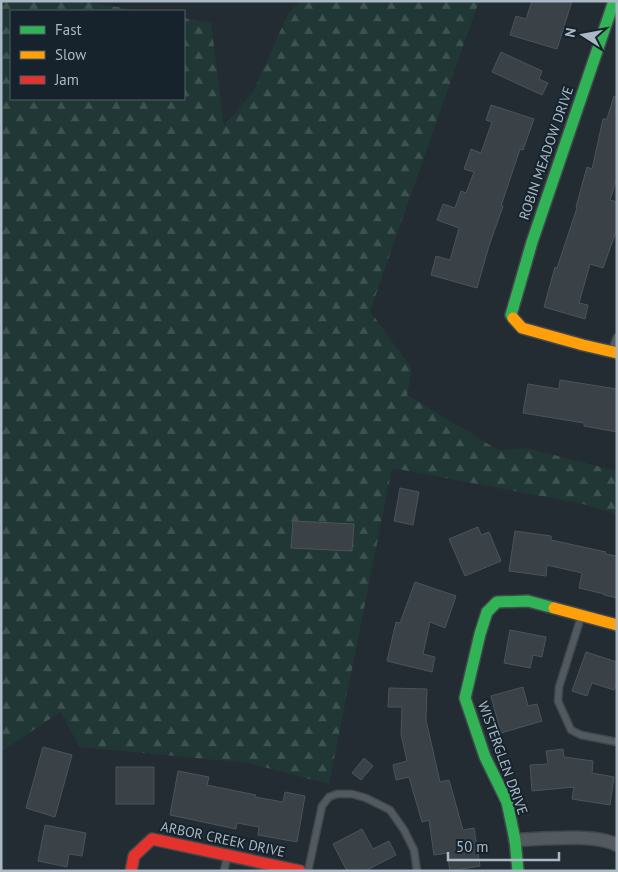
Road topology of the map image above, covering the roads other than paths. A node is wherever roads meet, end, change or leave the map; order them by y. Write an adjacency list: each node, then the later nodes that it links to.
1 (614, 1): 3 (street, ROBIN MEADOW DRIVE)
2 (617, 338): 3 (lane)
3 (614, 352)
4 (581, 615): 5 (street); 6 (lane); 7 (street, WISTERGLEN DRIVE)
5 (617, 625)
6 (617, 742)
7 (515, 840): 8 (street); 14 (street, WISTERGLEN DRIVE)
8 (617, 846)
9 (227, 855): 10 (street, ARBOR CREEK DRIVE); 11 (street, ARBOR CREEK DRIVE); 12 (lane)
10 (302, 870): 13 (lane)
11 (131, 871)
12 (224, 871)
13 (417, 871)
14 (518, 871)

